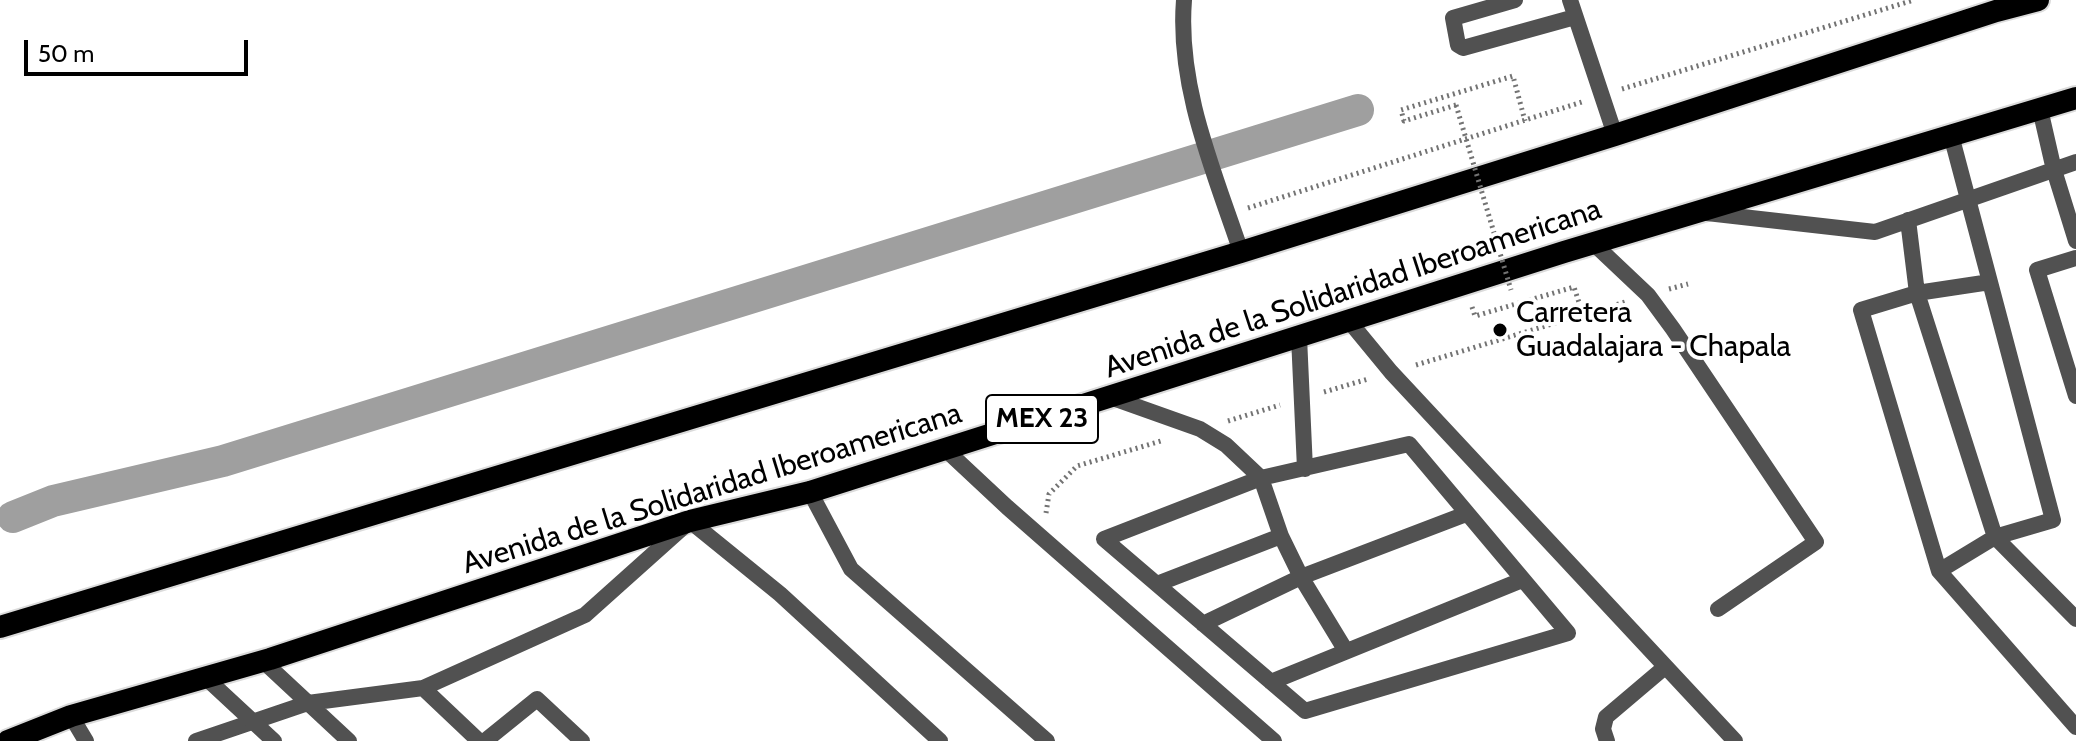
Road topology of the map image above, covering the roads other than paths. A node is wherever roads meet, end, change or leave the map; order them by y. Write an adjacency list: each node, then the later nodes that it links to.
1 (1184, 0): 17 (street)
2 (1515, 0): 5 (street)
3 (2038, 0): 4 (highway)
4 (1997, 6): 8 (highway)
5 (1573, 8): 8 (street)
6 (2076, 98): 7 (highway, Avenida de la Solidaridad Iberoamericana / MEX 23)
7 (2040, 109): 9 (highway, Avenida de la Solidaridad Iberoamericana / MEX 23); 11 (street)
8 (1615, 135): 17 (highway)
9 (1951, 135): 12 (street); 13 (highway, Avenida de la Solidaridad Iberoamericana / MEX 23)
10 (2076, 162): 11 (street)
11 (2054, 170): 12 (street); 15 (street)
12 (1967, 200): 14 (street); 19 (street)
13 (1698, 212): 14 (street); 16 (highway, Avenida de la Solidaridad Iberoamericana / MEX 23)
14 (1908, 220): 20 (street)
15 (2076, 241)
16 (1593, 243): 21 (highway, Avenida de la Solidaridad Iberoamericana / MEX 23); 37 (street)
17 (1241, 252): 40 (highway)
18 (2076, 258): 23 (street)
19 (1990, 282): 20 (street); 32 (street)
20 (1917, 293): 32 (street); 33 (street)
21 (1349, 321): 22 (highway, Avenida de la Solidaridad Iberoamericana / MEX 23); 43 (street)
22 (1299, 337): 24 (highway, Avenida de la Solidaridad Iberoamericana / MEX 23); 26 (street)
23 (2076, 396)
24 (1110, 397): 25 (highway, Avenida de la Solidaridad Iberoamericana / MEX 23); 27 (street)
25 (946, 450): 28 (highway, Avenida de la Solidaridad Iberoamericana / MEX 23); 60 (street)
26 (1305, 469): 27 (street); 29 (street)
27 (1261, 478): 31 (street); 36 (street)
28 (810, 492): 30 (highway, Avenida de la Solidaridad Iberoamericana / MEX 23); 59 (street)
29 (1466, 514): 34 (street); 35 (street)
30 (690, 521): 42 (highway, Avenida de la Solidaridad Iberoamericana / MEX 23); 46 (street); 58 (street)
31 (1281, 536): 34 (street); 36 (street)
32 (1995, 537): 33 (street); 38 (street)
33 (1939, 571): 50 (street)
34 (1301, 577): 39 (street); 41 (street)
35 (1522, 580): 41 (street); 45 (street)
36 (1157, 584): 39 (street)
37 (1718, 609)
38 (2076, 619)
39 (1203, 624): 45 (street)
40 (0, 627)
41 (1346, 651): 45 (street)
42 (263, 661): 44 (highway, Avenida de la Solidaridad Iberoamericana / MEX 23); 47 (street)
43 (1665, 667): 61 (street); 62 (street)
44 (206, 678): 48 (highway, Avenida de la Solidaridad Iberoamericana / MEX 23); 49 (street)
45 (1271, 682)
46 (423, 688): 47 (street); 56 (street)
47 (308, 703): 49 (street); 55 (street)
48 (71, 716): 51 (highway, Avenida de la Solidaridad Iberoamericana / MEX 23); 52 (street)
49 (252, 721): 53 (street); 54 (street)
50 (2076, 727)
51 (11, 741)
52 (86, 741)
53 (196, 741)
54 (274, 741)
55 (349, 741)
56 (482, 741): 57 (street)
57 (582, 741)
58 (940, 741)
59 (1047, 741)
60 (1274, 741)
61 (1607, 741)
62 (1735, 741)

